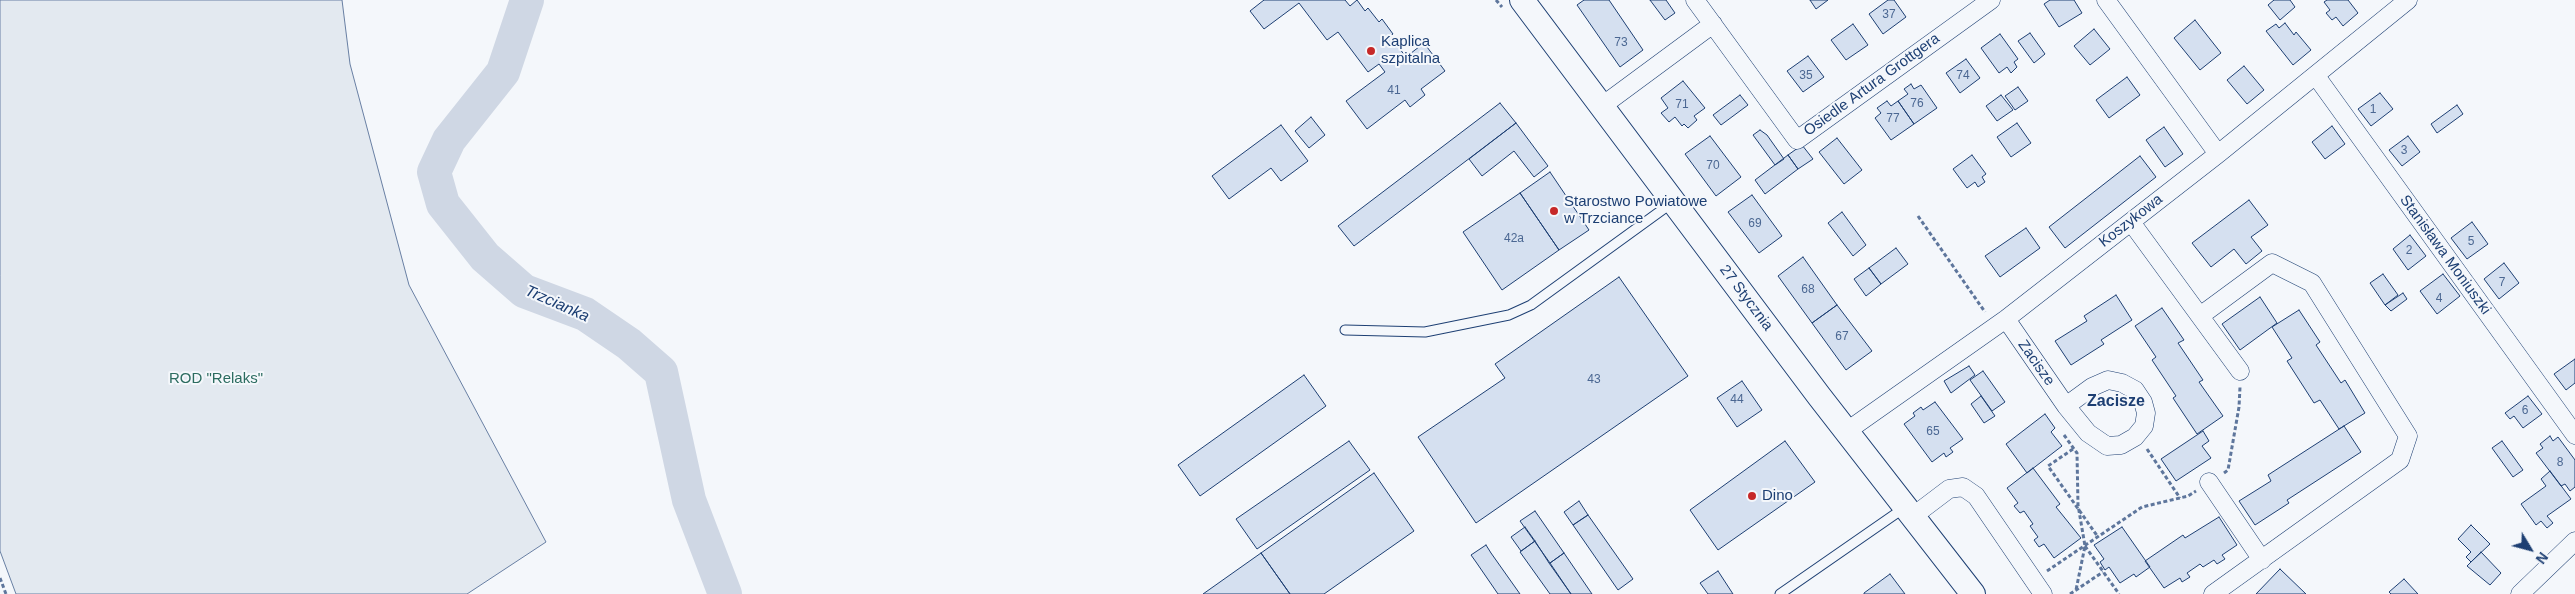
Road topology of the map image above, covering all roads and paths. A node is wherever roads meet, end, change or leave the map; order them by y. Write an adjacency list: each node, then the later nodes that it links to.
1 (1522, 0): 8 (main road, 27 Stycznia)
2 (1695, 0): 6 (street, Osiedle Artura Grottgera)
3 (1991, 0): 6 (street, Osiedle Artura Grottgera)
4 (2106, 0): 9 (street)
5 (2408, 0): 7 (street, Koszykowa)
6 (1713, 24): 8 (street)
7 (2316, 76): 9 (street, Koszykowa); 21 (street, Stanisława Moniuszki)
8 (1602, 106): 10 (main road, 27 Stycznia)
9 (2218, 154): 12 (street, Koszykowa)
10 (1673, 202): 15 (lane); 18 (main road, 27 Stycznia)
11 (1918, 216): 14 (path)
12 (2131, 222): 13 (street); 14 (street, Koszykowa)
13 (2200, 316): 16 (street); 31 (street)
14 (2001, 323): 17 (street, Zacisze); 18 (street, Koszykowa)
15 (1345, 330)
16 (2240, 371): 24 (path)
17 (2066, 406): 19 (street, Zacisze); 22 (street)
18 (1846, 432): 27 (main road, 27 Stycznia)
19 (2088, 433): 22 (street, Zacisze); 23 (path)
20 (2063, 434): 23 (path)
21 (2575, 434)
22 (2135, 436): 25 (path)
23 (2073, 448): 26 (path); 26 (path)
24 (2209, 482): 25 (path); 31 (street)
25 (2180, 498): 28 (path)
26 (2078, 508): 28 (path); 30 (path)
27 (1908, 512): 34 (street); 37 (lane); 38 (main road, 27 Stycznia)
28 (2098, 537): 30 (path)
29 (2575, 541): 42 (street)
30 (2084, 546): 32 (path); 34 (path); 35 (path)
31 (2262, 560): 41 (street)
32 (2104, 572): 35 (path); 40 (path)
33 (0, 578): 36 (path)
34 (2039, 587)
35 (2076, 590): 39 (path)
36 (6, 594)
37 (1780, 594)
38 (1973, 594)
39 (2070, 594)
40 (2119, 594)
41 (2213, 594)
42 (2520, 594)

